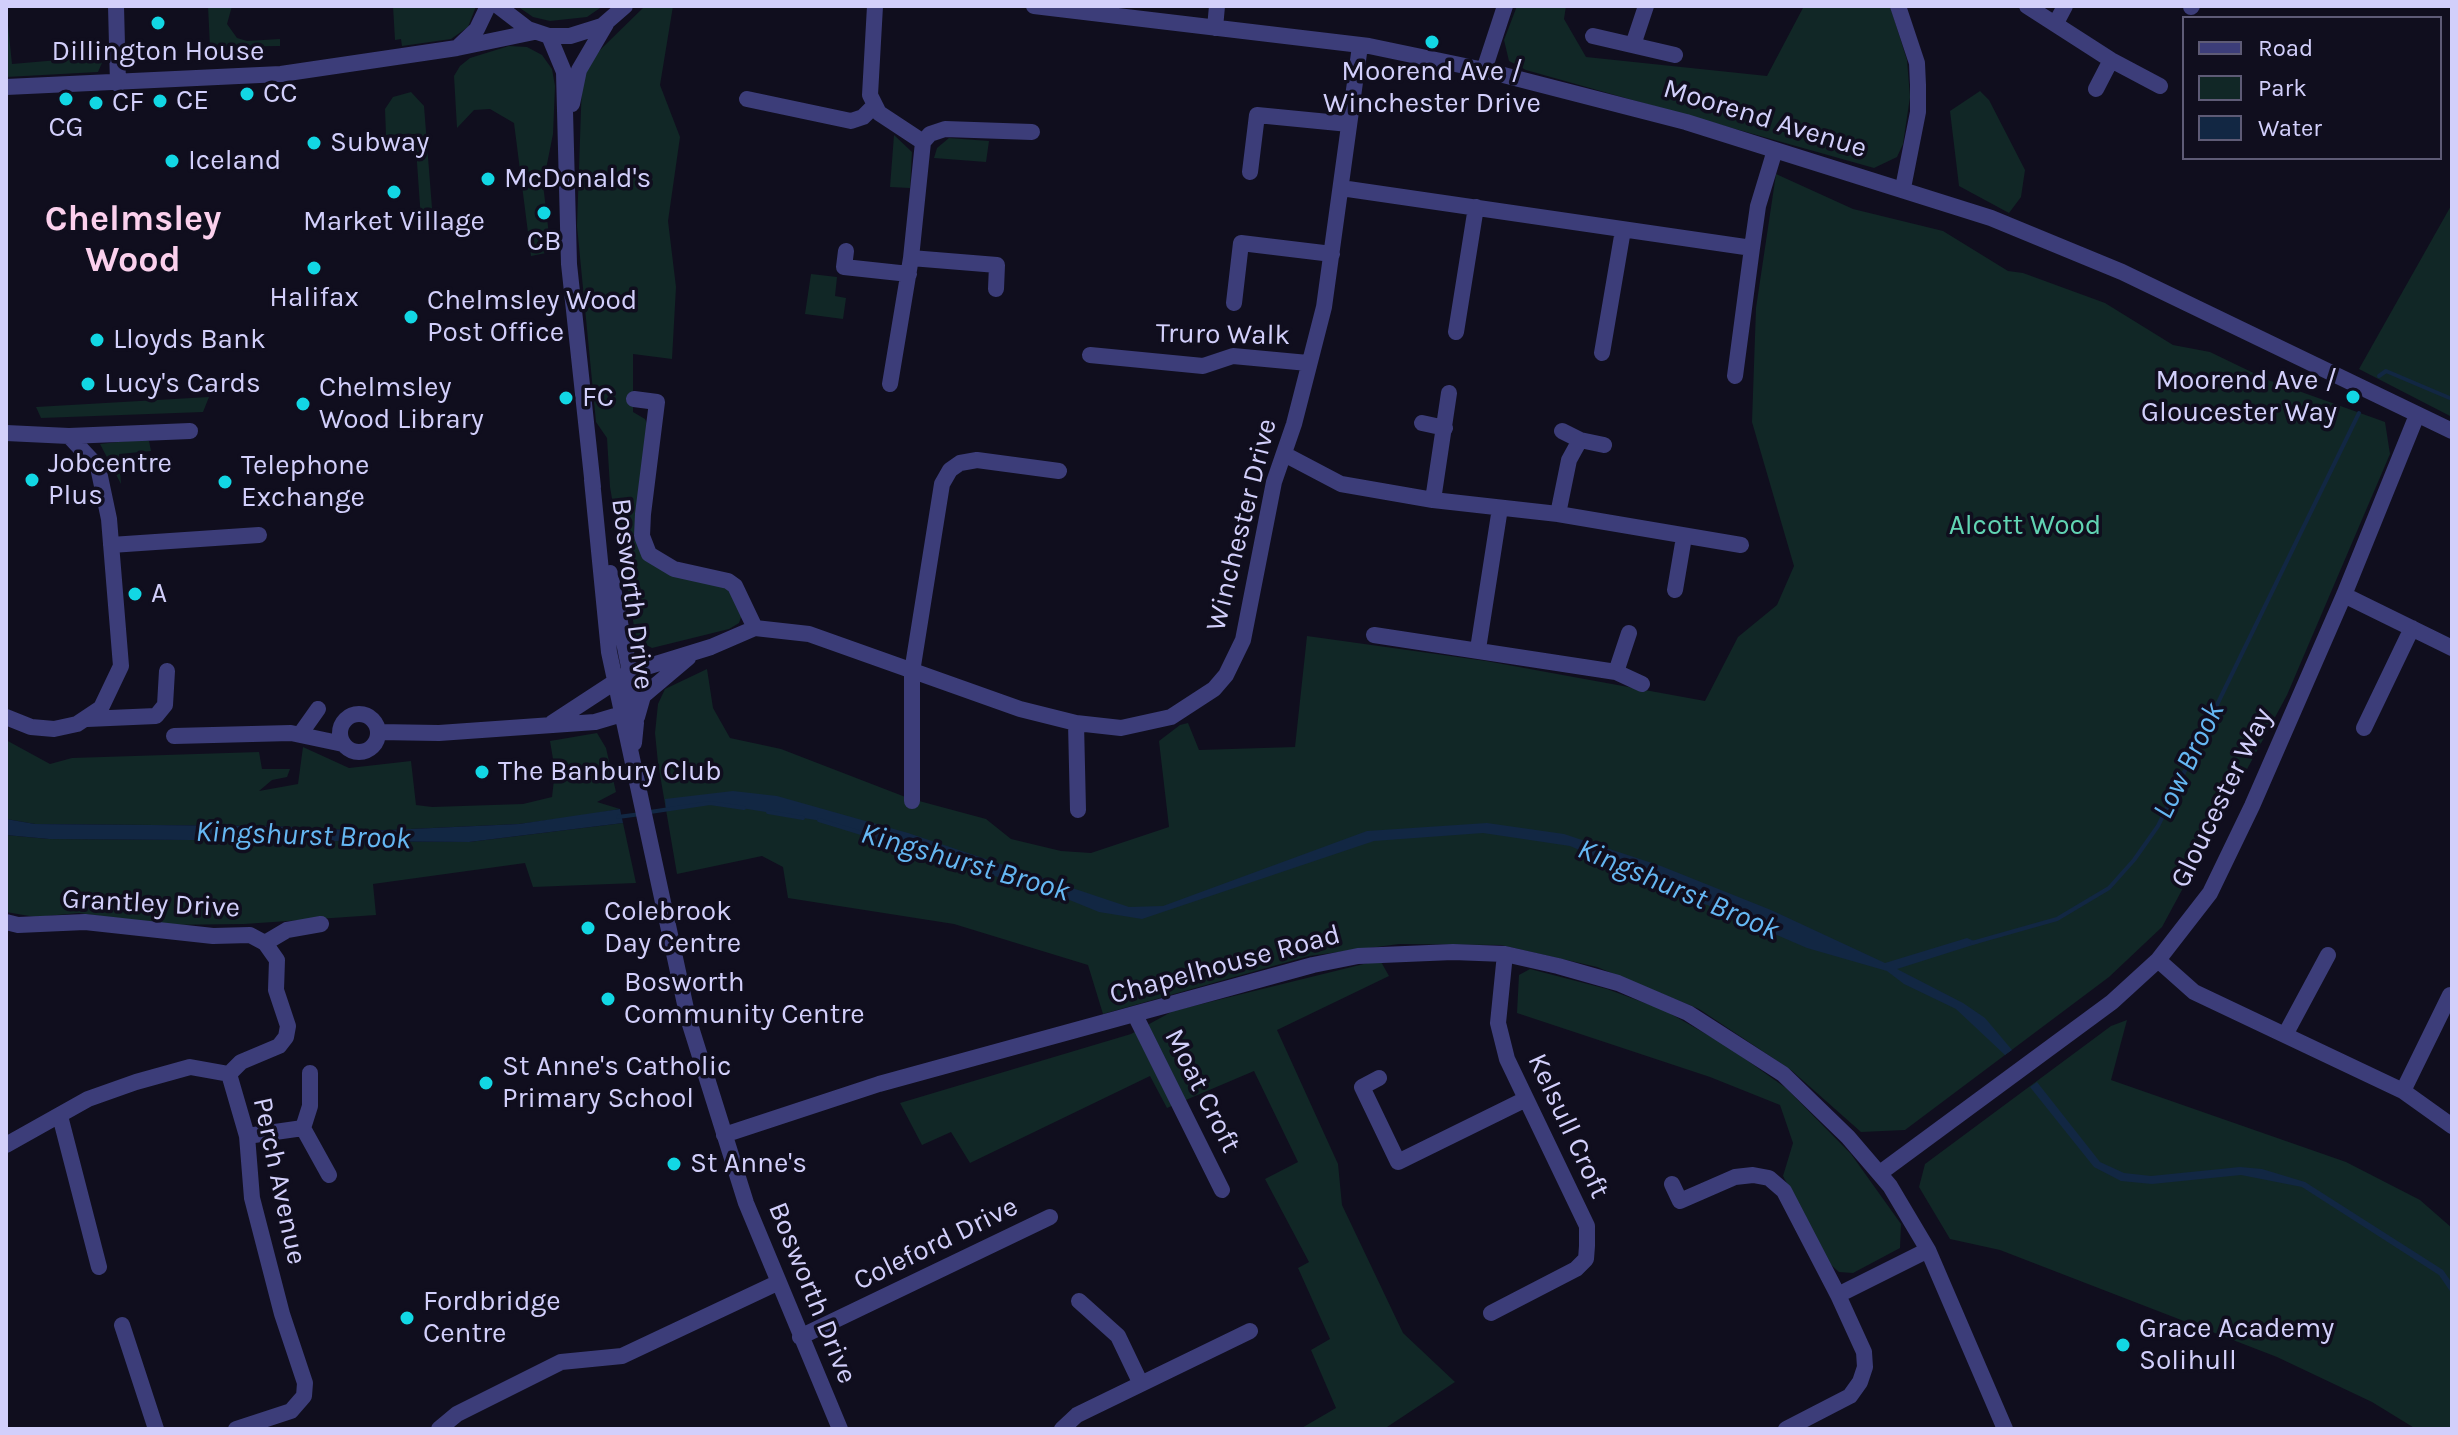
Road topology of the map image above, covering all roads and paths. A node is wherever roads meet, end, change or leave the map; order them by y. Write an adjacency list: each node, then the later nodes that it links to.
1 (116, 6): 24 (street)
2 (488, 6): 20 (street)
3 (498, 6): 16 (street)
4 (625, 6): 13 (street)
5 (875, 6): 29 (street)
6 (1034, 6): 15 (street, Moorend Avenue)
7 (1217, 6): 15 (street)
8 (1505, 6): 23 (street)
9 (1646, 6): 18 (street)
10 (1898, 6): 37 (street)
11 (2027, 6): 14 (street)
12 (2065, 6): 14 (street)
13 (607, 23): 16 (street); 30 (street, Bosworth Drive)
14 (2056, 23): 22 (street)
15 (1215, 28): 19 (street, Moorend Avenue)
16 (542, 34): 20 (street); 30 (street, Bosworth Drive)
17 (1593, 36): 18 (street)
18 (1633, 45): 21 (street)
19 (1360, 46): 23 (street, Moorend Avenue); 31 (street, Winchester Drive)
20 (457, 48): 24 (street)
21 (1675, 55)
22 (2111, 60): 25 (street); 27 (street)
23 (1484, 70): 34 (street, Moorend Avenue)
24 (118, 84): 26 (street)
25 (2160, 86)
26 (6, 87)
27 (2096, 89)
28 (747, 99): 29 (street)
29 (874, 106): 33 (street)
30 (568, 123): 66 (street, Bosworth Drive)
31 (1349, 124): 35 (street); 36 (street, Winchester Drive)
32 (1032, 132): 33 (street)
33 (923, 142): 43 (street)
34 (1775, 150): 37 (street, Moorend Avenue); 40 (street)
35 (1250, 172)
36 (1341, 188): 38 (street); 42 (street, Winchester Drive)
37 (1903, 188): 54 (street, Moorend Avenue)
38 (1476, 207): 39 (street); 46 (street)
39 (1623, 230): 40 (street); 47 (street)
40 (1752, 248): 50 (street)
41 (846, 251): 43 (street)
42 (1332, 254): 45 (street); 49 (street, Winchester Drive)
43 (910, 266): 44 (street); 51 (street)
44 (996, 289)
45 (1234, 303)
46 (1456, 332)
47 (1602, 353)
48 (1090, 355): 49 (street, Truro Walk)
49 (1308, 363): 64 (street, Winchester Drive)
50 (1735, 376)
51 (890, 384)
52 (1449, 393): 56 (street)
53 (634, 399): 76 (street)
54 (2417, 415): 59 (street, Moorend Avenue); 75 (street, Gloucester Way)
55 (1422, 423): 56 (street)
56 (1445, 428): 67 (street)
57 (190, 431): 61 (street)
58 (1562, 431): 62 (street)
59 (2448, 432)
60 (6, 433): 61 (street)
61 (69, 436): 72 (street)
62 (1580, 440): 63 (street); 69 (street)
63 (1604, 445)
64 (1284, 454): 67 (street); 94 (street, Winchester Drive)
65 (1059, 471): 85 (street)
66 (592, 480): 84 (street, Bosworth Drive); 87 (street, Bosworth Drive)
67 (1433, 500): 68 (street)
68 (1500, 508): 69 (street); 81 (street)
69 (1558, 514): 71 (street)
70 (259, 535): 72 (street)
71 (1684, 537): 73 (street); 74 (street)
72 (111, 545): 91 (street)
73 (1741, 545)
74 (1675, 590)
75 (2344, 595): 77 (street); 107 (street, Gloucester Way)
76 (755, 628): 82 (street, Winchester Drive); 85 (street, Winchester Drive)
77 (2412, 628): 80 (street); 95 (street)
78 (1629, 633): 86 (street)
79 (1374, 635): 81 (street)
80 (2452, 648)
81 (1478, 649): 86 (street)
82 (695, 652): 84 (street, Winchester Drive); 92 (street, Winchester Drive)
83 (167, 671): 91 (street)
84 (630, 672): 87 (street, Winchester Drive); 92 (street, Bosworth Drive)
85 (912, 672): 94 (street, Winchester Drive); 100 (street)
86 (1616, 672): 88 (street)
87 (614, 680): 92 (street, Bosworth Drive); 93 (street, Winchester Drive)
88 (1642, 684)
89 (318, 709): 97 (street)
90 (6, 717): 91 (street)
91 (87, 719)
92 (629, 719): 93 (street); 119 (street, Bosworth Drive)
93 (552, 723): 96 (street)
94 (1076, 723): 101 (street)
95 (2364, 728)
96 (378, 732): 99 (street); 99 (street)
97 (301, 733): 98 (street); 99 (street)
98 (174, 736)
99 (343, 744)
100 (912, 801)
101 (1078, 810)
102 (6, 922): 104 (street, Grantley Drive)
103 (321, 924): 104 (street)
104 (265, 943): 112 (street, Grantley Drive)
105 (1505, 954): 109 (street, Chapelhouse Road); 115 (street, Kelsull Croft); 122 (street, Chapelhouse Road)
106 (2328, 955): 110 (street)
107 (2158, 960): 110 (street); 122 (street, Gloucester Way)
108 (2450, 995): 114 (street)
109 (1135, 1015): 119 (street, Chapelhouse Road); 125 (street, Moat Croft)
110 (2285, 1035): 114 (street)
111 (310, 1073): 118 (street)
112 (229, 1074): 116 (street, Perch Avenue); 120 (street, Perch Avenue)
113 (1379, 1078): 115 (street)
114 (2403, 1091): 117 (street)
115 (1524, 1100): 132 (street, Kelsull Croft)
116 (60, 1116): 121 (street, Perch Avenue); 128 (street)
117 (2452, 1126)
118 (303, 1128): 120 (street); 123 (street)
119 (724, 1135): 129 (street, Bosworth Drive)
120 (247, 1136): 138 (street, Perch Avenue)
121 (6, 1145)
122 (1880, 1173): 127 (street, Chapelhouse Road)
123 (329, 1175)
124 (1672, 1184): 130 (street)
125 (1222, 1190)
126 (1050, 1217): 135 (street, Coleford Drive)
127 (1928, 1250): 130 (street); 143 (street, Chapelhouse Road)
128 (99, 1267)
129 (777, 1283): 135 (street, Bosworth Drive); 139 (street)
130 (1838, 1295): 142 (street)
131 (1079, 1301): 136 (street)
132 (1491, 1313)
133 (122, 1325): 137 (street)
134 (1250, 1331): 136 (street)
135 (800, 1337): 140 (street, Bosworth Drive)
136 (1140, 1382): 141 (street)
137 (156, 1429)
138 (236, 1429)
139 (439, 1429)
140 (840, 1429)
141 (1062, 1429)
142 (1786, 1429)
143 (2005, 1429)

